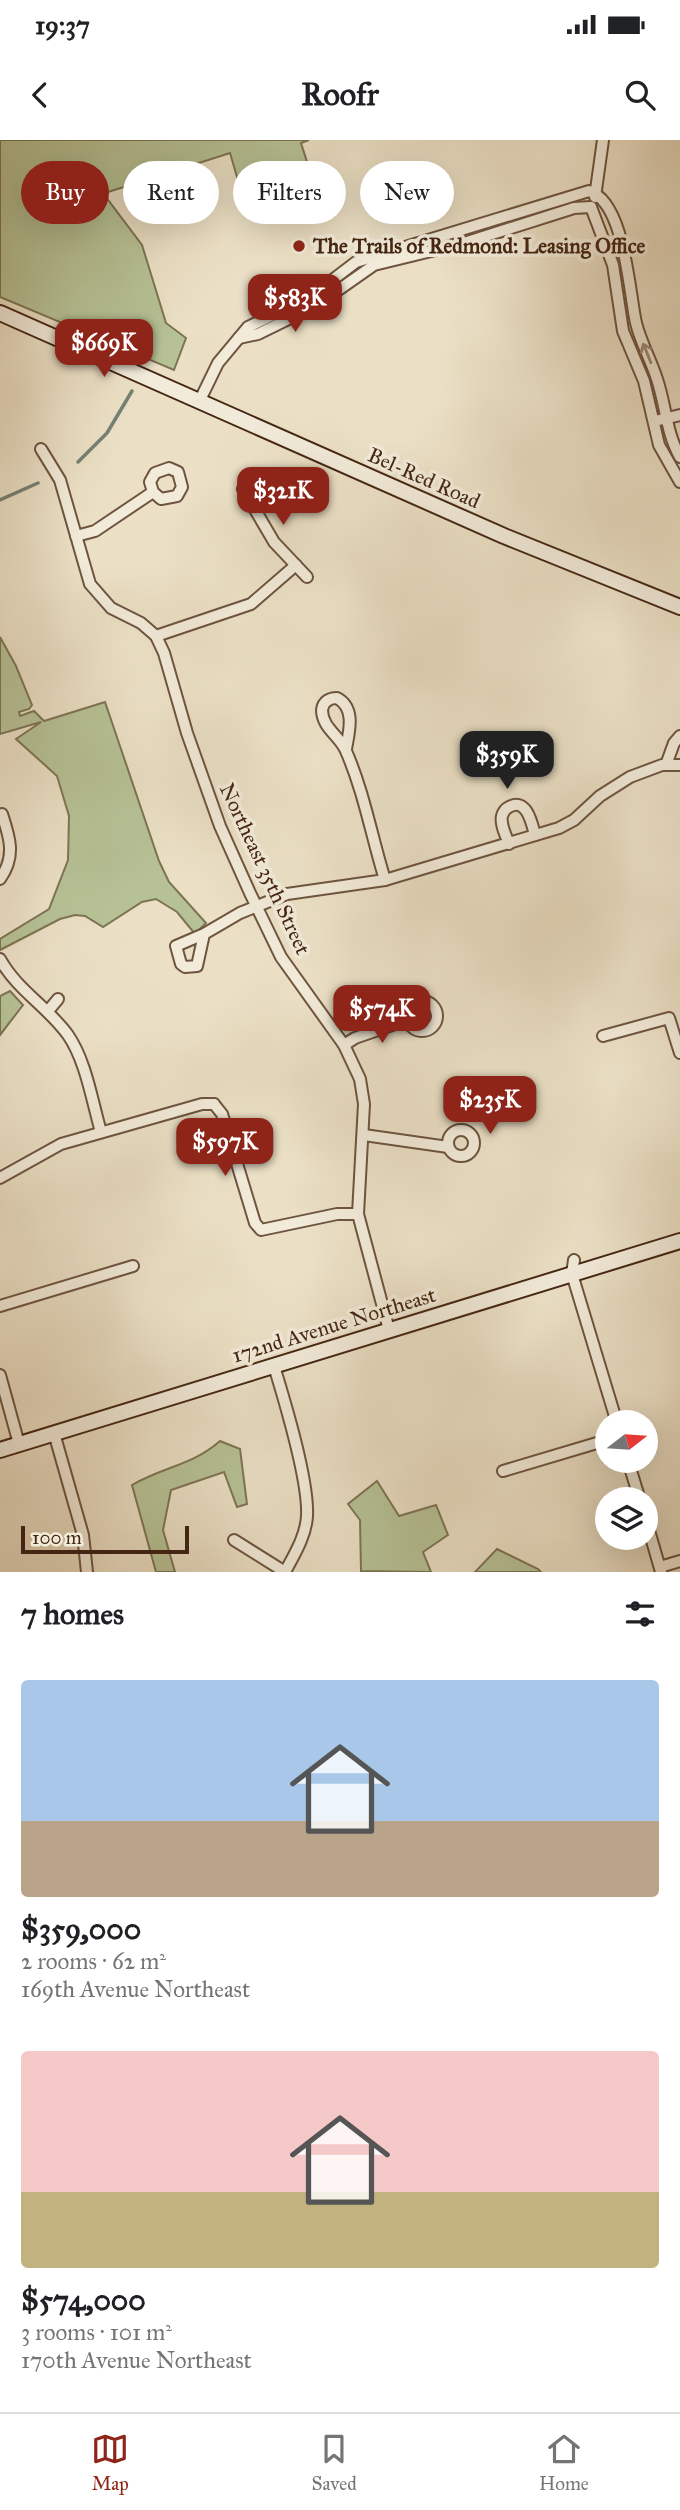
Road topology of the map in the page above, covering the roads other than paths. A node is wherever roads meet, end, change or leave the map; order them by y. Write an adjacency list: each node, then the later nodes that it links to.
1 (603, 140): 2 (street)
2 (596, 193): 3 (street); 4 (street); 6 (street)
3 (593, 209): 5 (street); 7 (street)
4 (460, 232): 5 (street); 8 (street)
5 (464, 243): 8 (street)
6 (626, 262): 7 (street); 10 (street, one-way to 6)
7 (613, 265): 11 (street)
8 (359, 267): 12 (street)
9 (0, 313): 12 (main road, Bel-Red Road)
10 (660, 394): 11 (street); 14 (street)
11 (647, 396): 15 (street)
12 (199, 402): 24 (main road, Bel-Red Road)
13 (680, 415): 14 (street)
14 (666, 418): 15 (street); 17 (street)
15 (653, 422): 18 (street)
16 (41, 450): 21 (street)
17 (680, 457)
18 (680, 482)
19 (243, 489): 22 (street)
20 (153, 492): 21 (street)
21 (76, 536): 25 (street)
22 (296, 565): 23 (street); 25 (street)
23 (307, 577)
24 (680, 607)
25 (156, 636): 35 (street, Northeast 35th Street)
26 (680, 736): 28 (street)
27 (346, 749): 34 (street)
28 (666, 765): 29 (street); 31 (street)
29 (680, 765)
30 (2, 814): 33 (street)
31 (535, 835): 32 (street); 32 (street)
32 (509, 844): 34 (street)
33 (0, 879)
34 (385, 880): 35 (street)
35 (256, 906): 36 (street); 42 (street, Northeast 35th Street)
36 (204, 934)
37 (0, 959): 39 (street)
38 (58, 999): 39 (street)
39 (48, 1011): 44 (street)
40 (407, 1020): 42 (street)
41 (603, 1036): 43 (street)
42 (344, 1045): 45 (street, Northeast 35th Street)
43 (680, 1054)
44 (101, 1132): 47 (street); 48 (street)
45 (363, 1136): 46 (street); 48 (street, Northeast 35th Street)
46 (448, 1147)
47 (0, 1178)
48 (358, 1214): 53 (street, Northeast 35th Street)
49 (680, 1241): 51 (main road, 172nd Avenue Northeast)
50 (133, 1266): 52 (street)
51 (573, 1267): 53 (main road, 172nd Avenue Northeast); 56 (street)
52 (0, 1306)
53 (389, 1330): 54 (main road, 172nd Avenue Northeast)
54 (274, 1366): 57 (main road, 172nd Avenue Northeast); 67 (street)
55 (0, 1375): 58 (street)
56 (613, 1410)
57 (54, 1433): 58 (main road, 172nd Avenue Northeast); 66 (street)
58 (19, 1444): 60 (main road, 172nd Avenue Northeast)
59 (595, 1444): 61 (street)
60 (0, 1450)
61 (503, 1471)
62 (234, 1540): 67 (street)
63 (655, 1550): 65 (street)
64 (680, 1561): 65 (street)
65 (661, 1570)
66 (87, 1572)
67 (285, 1572)

